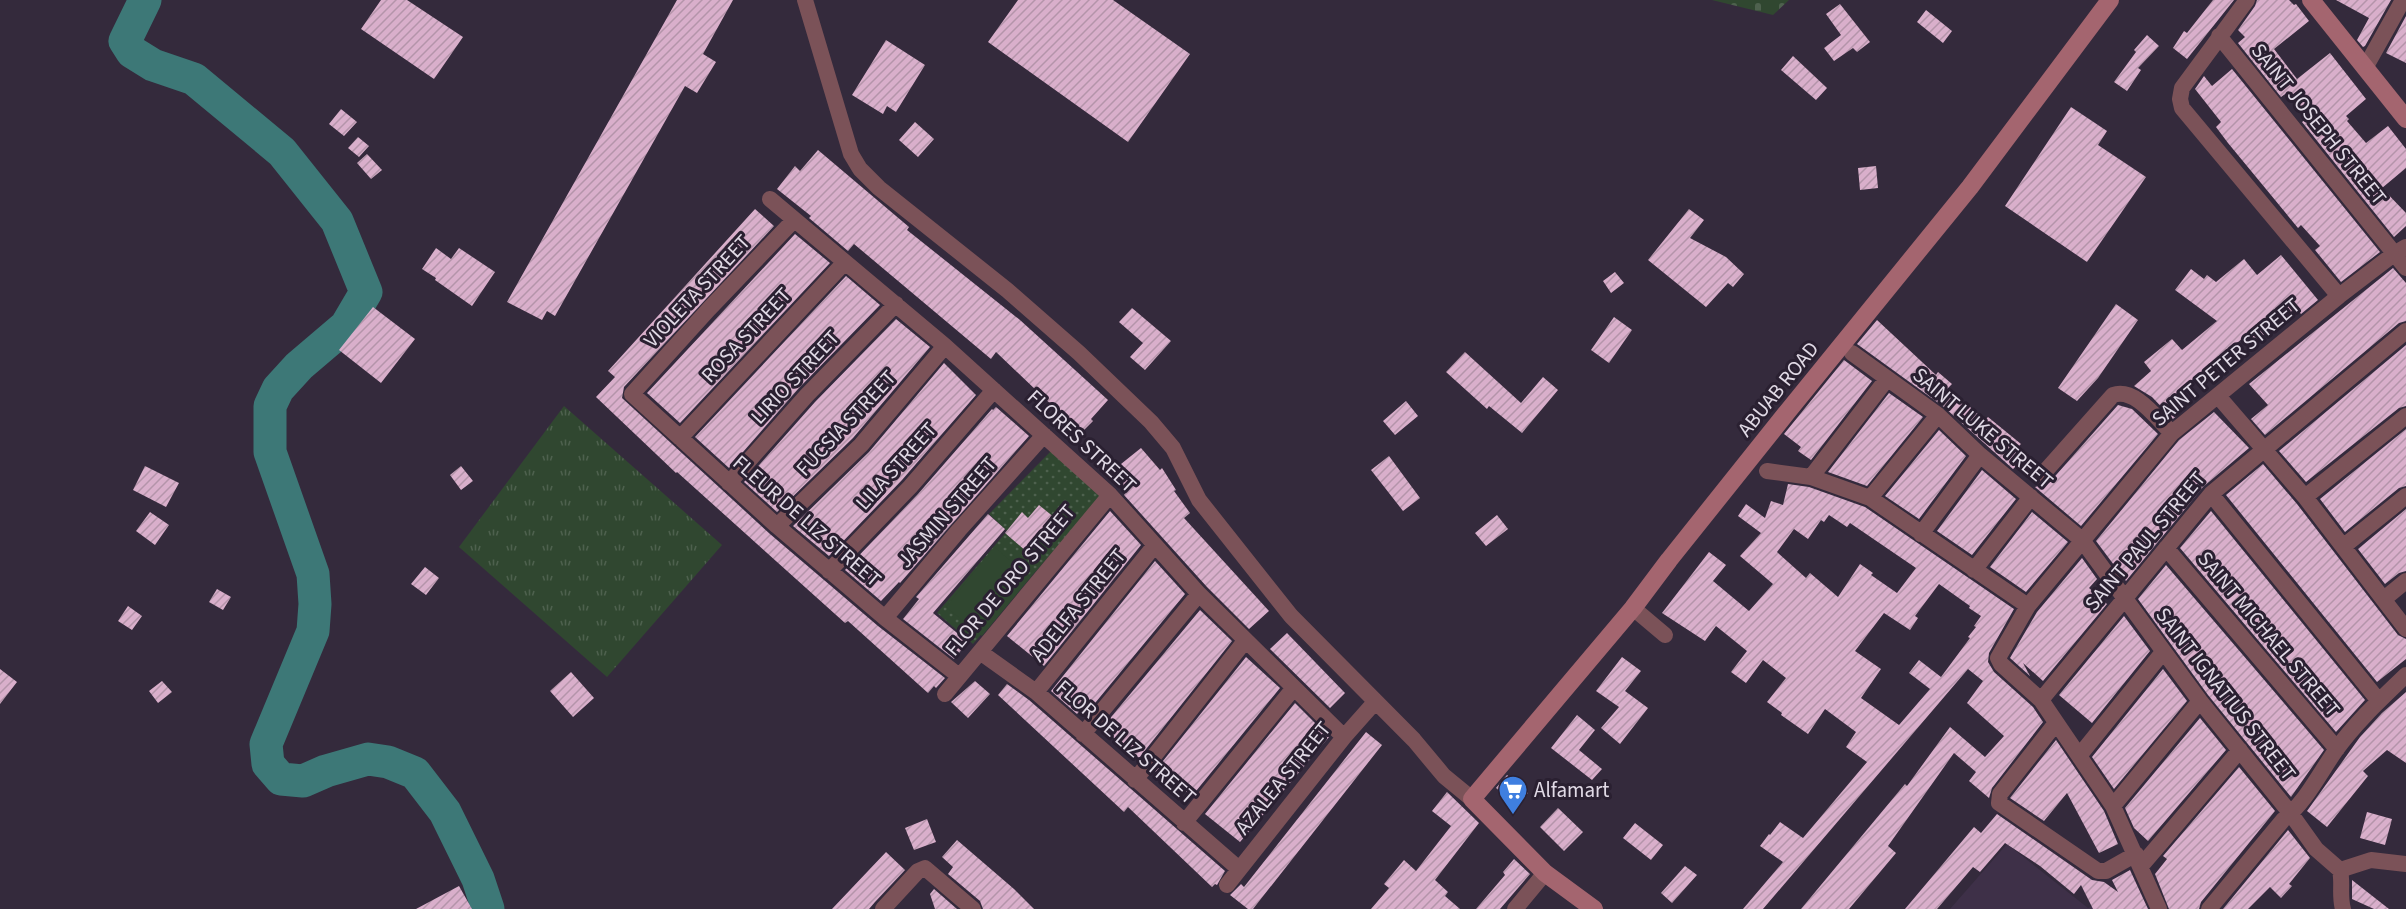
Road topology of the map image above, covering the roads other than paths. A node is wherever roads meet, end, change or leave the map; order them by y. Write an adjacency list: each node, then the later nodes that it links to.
1 (805, 0): 68 (street)
2 (2110, 0): 53 (street, ABUAB ROAD)
3 (2247, 0): 6 (street)
4 (2311, 0): 7 (street)
5 (2403, 0): 7 (street)
6 (2219, 36): 11 (street, SAINT JOSEPH STREET); 14 (street)
7 (2365, 69): 8 (street)
8 (2406, 119)
9 (770, 199): 10 (street, FLORES STREET)
10 (794, 220): 12 (street, FLORES STREET); 21 (street, VIOLETA STREET)
11 (2400, 250): 13 (street, SAINT JOSEPH STREET); 14 (street, SAINT PETER STREET)
12 (845, 262): 15 (street, FLORES STREET); 27 (street, ROSA STREET)
13 (2406, 268)
14 (2339, 296): 22 (street, SAINT PETER STREET)
15 (896, 303): 17 (street, FLORES STREET); 33 (street, LIRIO STREET)
16 (2406, 332): 28 (street, SAINT PAUL STREET)
17 (945, 346): 20 (street, FLORES STREET); 40 (street, FUCSIA STREET)
18 (1852, 352): 19 (street, SAINT LUKE STREET)
19 (1887, 379): 23 (street, SAINT LUKE STREET); 32 (street)
20 (994, 390): 26 (street, FLORES STREET); 47 (street, LILA STREET)
21 (633, 393): 27 (street, FLEUR DE LIZ STREET)
22 (2218, 396): 25 (street, SAINT PETER STREET); 28 (street)
23 (1938, 415): 29 (street, SAINT LUKE STREET); 39 (street)
24 (2406, 416): 38 (street)
25 (2172, 433): 31 (street); 42 (street, SAINT PETER STREET)
26 (1044, 435): 35 (street, FLORES STREET); 54 (street, JASMIN STREET)
27 (680, 438): 33 (street, FLEUR DE LIZ STREET)
28 (2264, 448): 34 (street, SAINT PAUL STREET); 38 (street)
29 (1980, 455): 37 (street, SAINT LUKE STREET); 41 (street)
30 (1767, 471): 32 (street)
31 (2041, 476)
32 (1811, 477): 39 (street)
33 (729, 483): 40 (street, FLEUR DE LIZ STREET)
34 (2211, 494): 45 (street, SAINT PAUL STREET); 67 (street)
35 (1110, 495): 43 (street, FLORES STREET); 58 (street, FLOR DE ORO STREET)
36 (2406, 496): 44 (street)
37 (2031, 497): 42 (street, SAINT LUKE STREET); 46 (street)
38 (2305, 497): 44 (street)
39 (1870, 498): 41 (street)
40 (777, 526): 47 (street, FLEUR DE LIZ STREET)
41 (1921, 534): 46 (street)
42 (2082, 540): 51 (street, SAINT IGNATIUS STREET); 52 (street, SAINT PETER STREET)
43 (1155, 545): 49 (street, FLORES STREET); 63 (street, ADELFA STREET)
44 (2344, 546): 50 (street)
45 (2166, 548): 51 (street, SAINT PAUL STREET); 72 (street, SAINT MICHAEL STREET)
46 (1974, 570): 52 (street)
47 (829, 571): 54 (street, FLEUR DE LIZ STREET)
48 (2406, 581): 50 (street)
49 (1199, 594): 57 (street, FLORES STREET); 70 (street)
50 (2384, 599): 55 (street)
51 (2125, 600): 59 (street, SAINT IGNATIUS STREET); 65 (street, SAINT PAUL STREET)
52 (2028, 606): 65 (street, SAINT PETER STREET)
53 (1633, 608): 56 (street); 76 (street, ABUAB ROAD)
54 (885, 618): 61 (street, FLEUR DE LIZ STREET)
55 (2406, 629)
56 (1665, 634)
57 (1245, 641): 62 (street, FLORES STREET); 75 (street)
58 (980, 652): 61 (street, FLOR DE ORO STREET); 63 (street, FLOR DE LIZ STREET)
59 (2163, 652): 66 (street, SAINT IGNATIUS STREET); 74 (street)
60 (2406, 675): 67 (street)
61 (959, 676): 64 (street, FLOR DE ORO STREET)
62 (1293, 689): 71 (street, FLORES STREET); 79 (street)
63 (1036, 692): 70 (street, FLOR DE LIZ STREET)
64 (945, 694)
65 (2041, 700): 69 (street)
66 (2200, 701): 73 (street, SAINT IGNATIUS STREET); 77 (street)
67 (2379, 701): 72 (street)
68 (1375, 702): 71 (street, AZALEA STREET); 76 (street)
69 (2056, 723): 74 (street); 80 (street)
70 (1083, 734): 75 (street, FLOR DE LIZ STREET)
71 (1344, 736): 82 (street, AZALEA STREET)
72 (2337, 749): 78 (street)
73 (2240, 750): 78 (street, SAINT IGNATIUS STREET); 80 (street)
74 (2079, 756): 77 (street)
75 (1135, 780): 79 (street, FLOR DE LIZ STREET)
76 (1472, 799): 84 (street)
77 (2113, 806): 80 (street)
78 (2291, 814): 83 (street, SAINT IGNATIUS STREET); 91 (street)
79 (1184, 822): 82 (street, FLOR DE LIZ STREET)
80 (2138, 860): 90 (street)
81 (2406, 864): 83 (street)
82 (1239, 869): 85 (street, AZALEA STREET)
83 (2340, 870): 92 (street)
84 (1545, 873): 88 (street); 89 (street)
85 (1227, 885)
86 (883, 909): 87 (street)
87 (973, 909)
88 (1515, 909)
89 (1594, 909)
90 (2159, 909)
91 (2209, 909)
92 (2343, 909)

